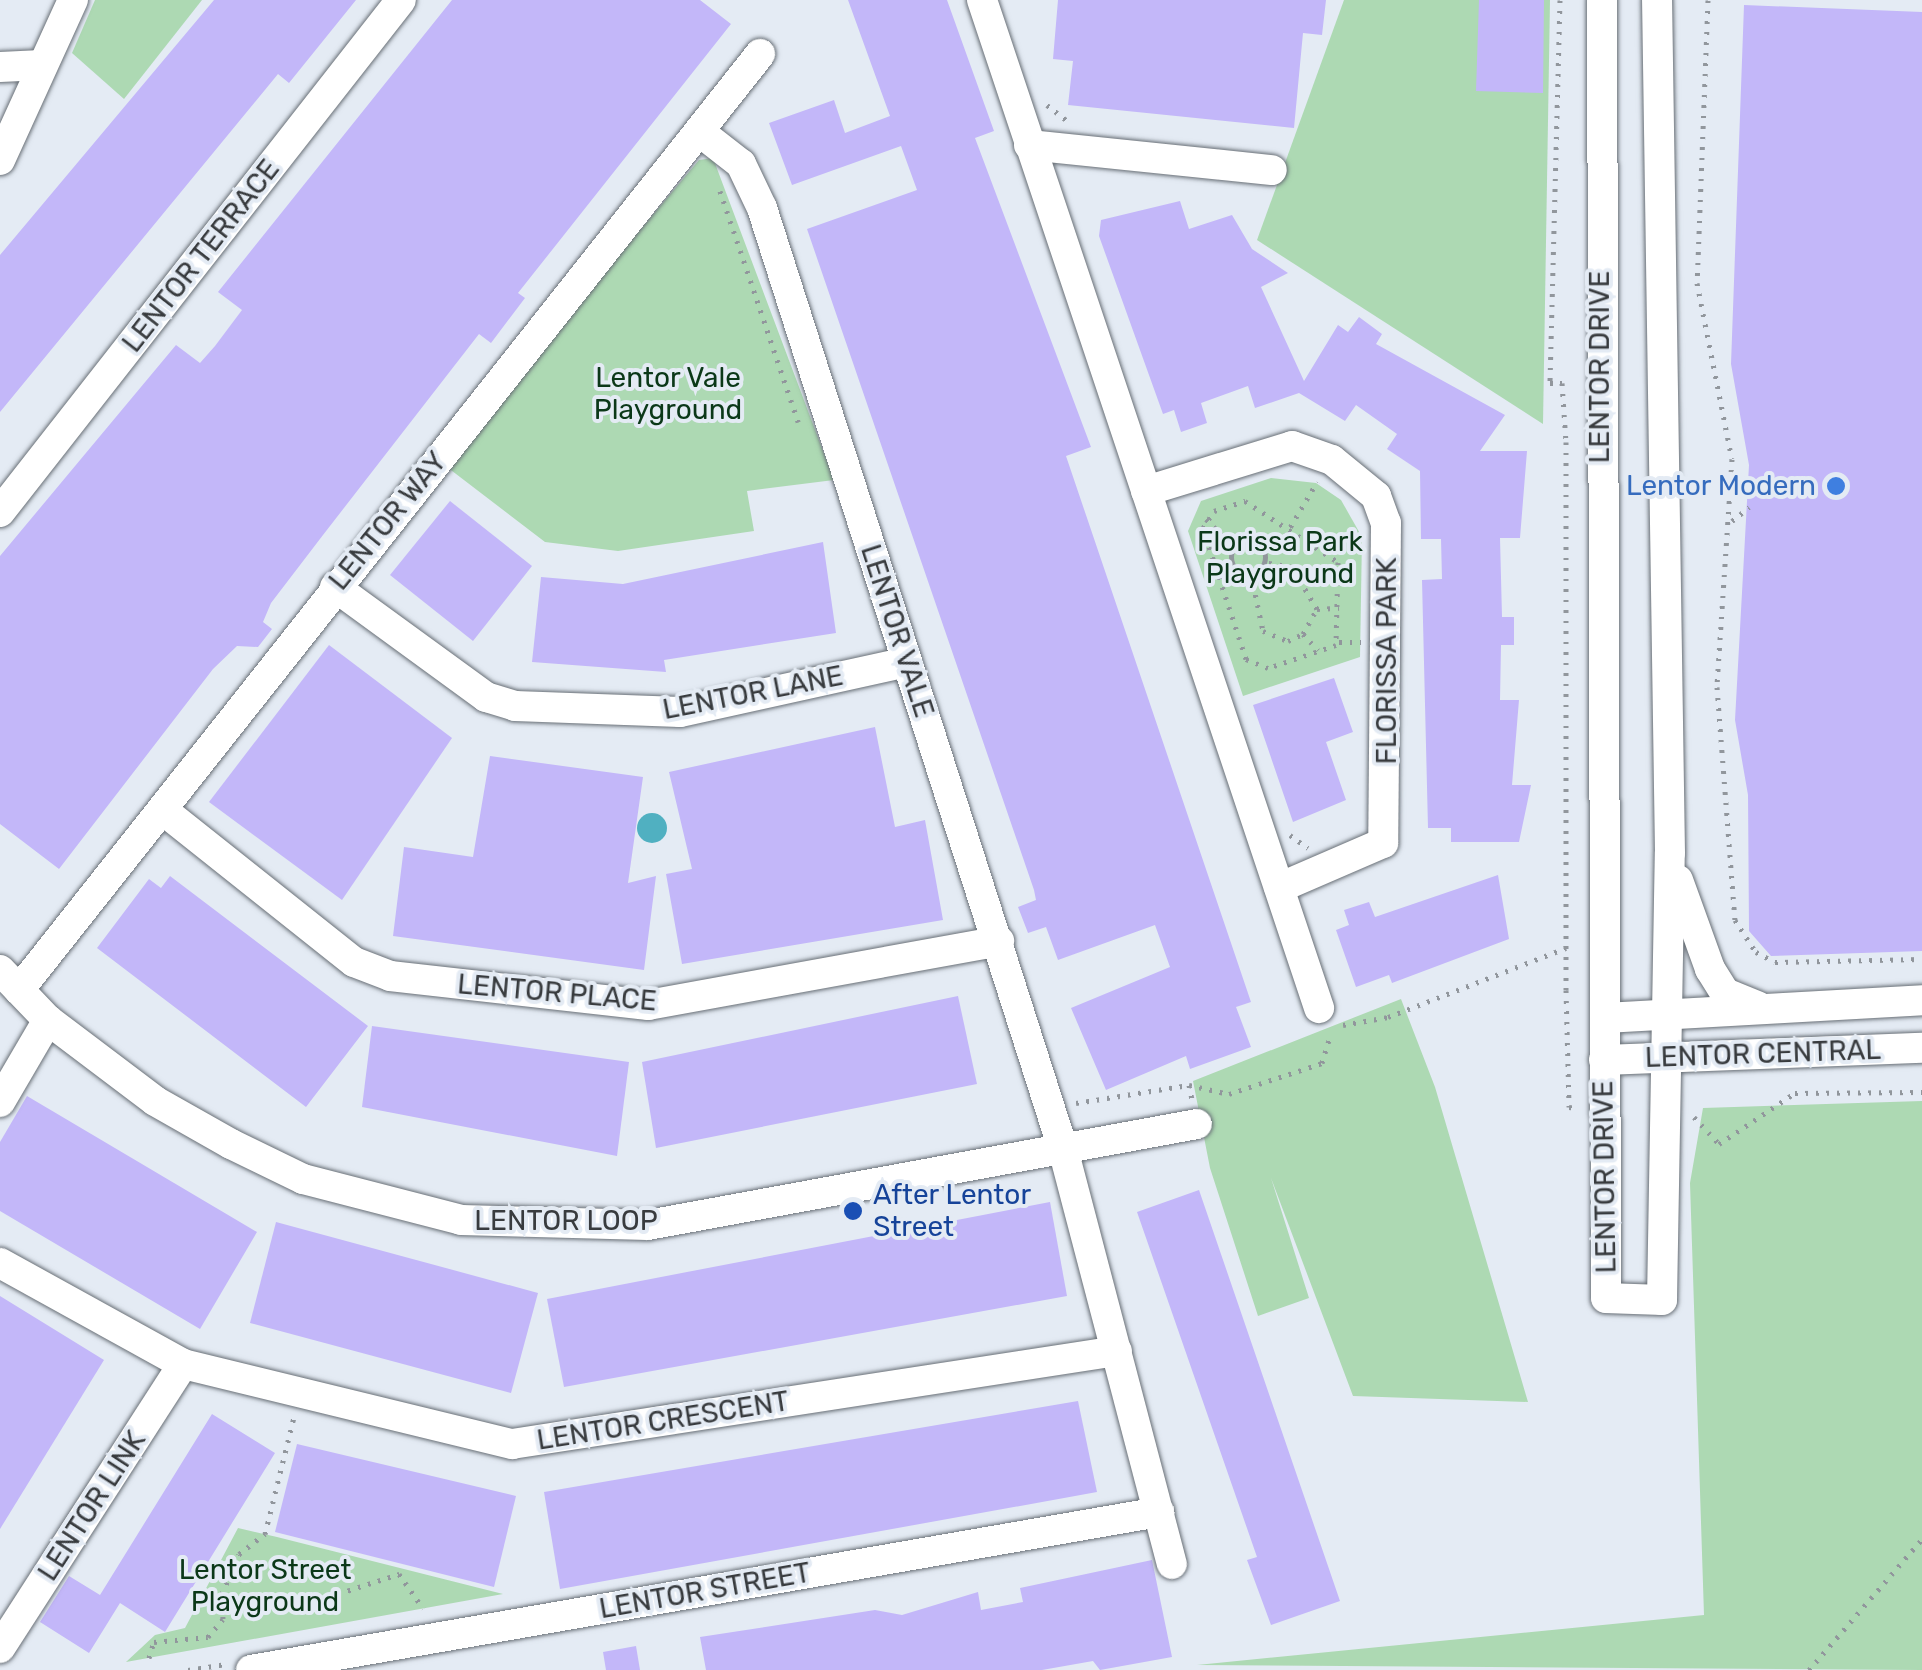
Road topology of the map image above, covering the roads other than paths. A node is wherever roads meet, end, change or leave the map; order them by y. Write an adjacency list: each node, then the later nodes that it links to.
1 (73, 0): 7 (street)
2 (401, 0): 14 (street, LENTOR TERRACE)
3 (982, 0): 10 (street)
4 (1602, 0): 26 (street, LENTOR DRIVE)
5 (1657, 0): 18 (street, LENTOR DRIVE)
6 (760, 54): 9 (street, LENTOR WAY)
7 (42, 65): 8 (street); 11 (street)
8 (0, 67)
9 (700, 132): 15 (street, LENTOR WAY); 16 (street, LENTOR VALE)
10 (1029, 145): 12 (street); 13 (street)
11 (0, 160)
12 (1272, 170)
13 (1146, 492): 19 (street); 19 (street, FLORISSA PARK)
14 (0, 512)
15 (335, 587): 16 (street, LENTOR LANE); 17 (street, LENTOR WAY)
16 (907, 662): 20 (street, LENTOR VALE)
17 (164, 810): 20 (street, LENTOR PLACE); 21 (street, LENTOR WAY)
18 (1670, 853): 24 (street); 25 (street, LENTOR DRIVE)
19 (1279, 888): 23 (street)
20 (1000, 941): 33 (street, LENTOR VALE)
21 (9, 980): 27 (street, LENTOR LOOP)
22 (1922, 1000): 24 (street, LENTOR CENTRAL)
23 (1319, 1008)
24 (1765, 1009): 25 (street, LENTOR CENTRAL)
25 (1662, 1015): 26 (street, LENTOR CENTRAL); 29 (street, LENTOR DRIVE)
26 (1605, 1018): 30 (street, LENTOR DRIVE)
27 (48, 1020): 31 (street); 33 (street, LENTOR LOOP)
28 (1922, 1048): 29 (street, LENTOR CENTRAL)
29 (1661, 1058): 30 (street, LENTOR CENTRAL); 30 (street, LENTOR DRIVE)
30 (1604, 1060)
31 (0, 1102)
32 (1197, 1124): 33 (street, LENTOR LOOP)
33 (1063, 1149): 35 (street)
34 (0, 1263): 36 (street, LENTOR CRESCENT)
35 (1117, 1351): 36 (street, LENTOR CRESCENT); 37 (street)
36 (183, 1364): 39 (street, LENTOR LINK)
37 (1159, 1512): 38 (street); 40 (street, LENTOR STREET)
38 (1172, 1564)
39 (0, 1648)
40 (252, 1670)

